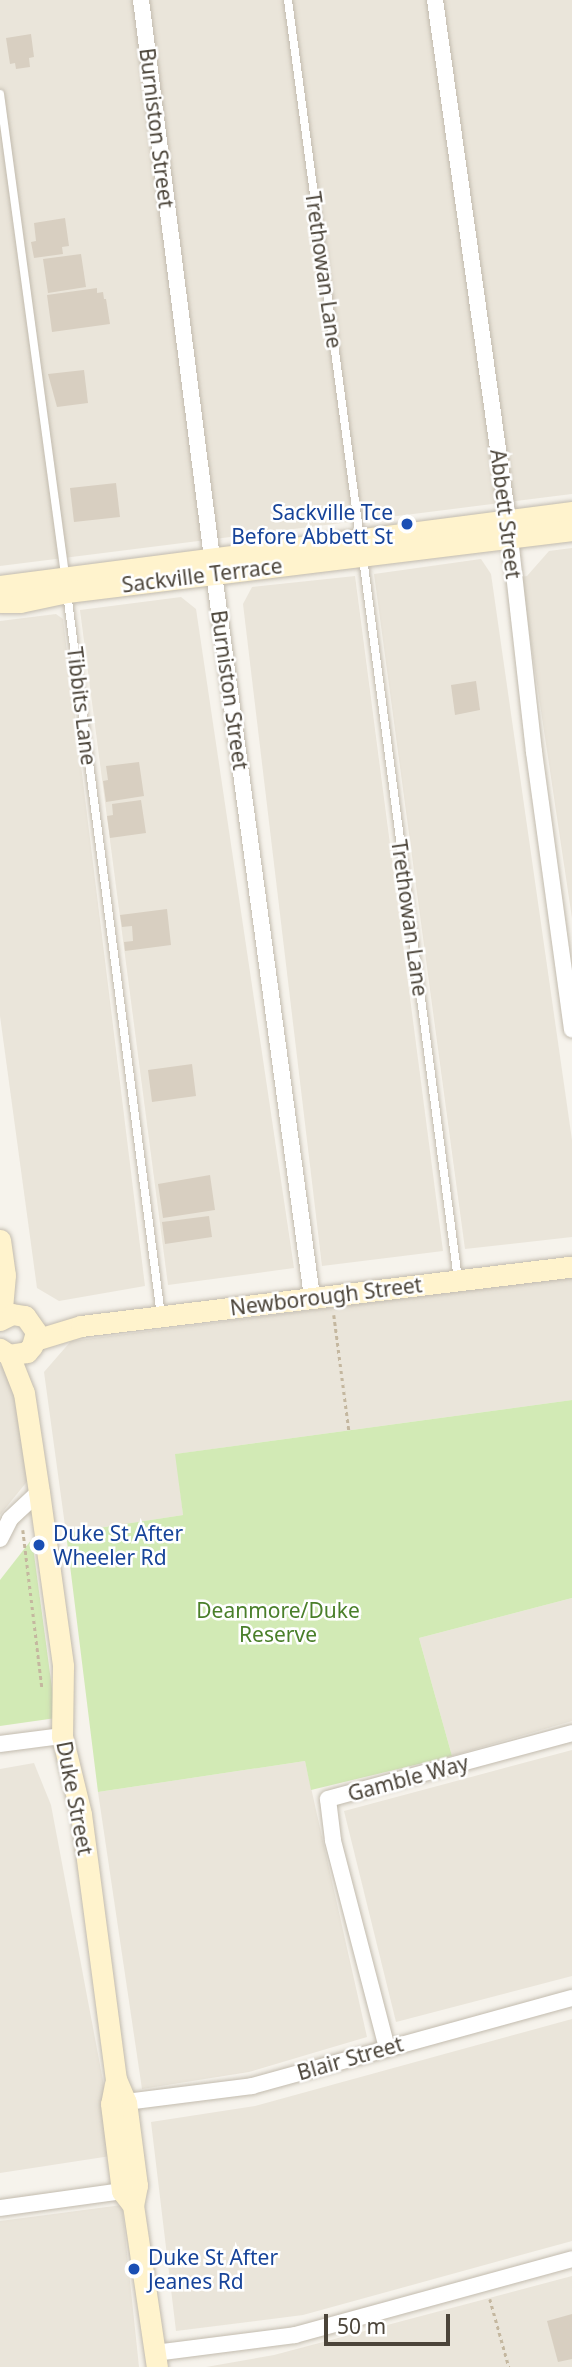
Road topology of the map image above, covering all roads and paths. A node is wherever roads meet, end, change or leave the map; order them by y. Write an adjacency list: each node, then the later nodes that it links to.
1 (141, 0): 9 (street, Burniston Street)
2 (288, 0): 8 (lane, Trethowan Lane)
3 (435, 0): 6 (street, Abbett Street)
4 (0, 94): 10 (lane, Tibbits Lane)
5 (572, 512): 6 (main road, Sackville Terrace)
6 (508, 530): 7 (main road, Sackville Terrace); 8 (main road, Sackville Terrace); 13 (street, Abbett Street)
7 (572, 530)
8 (362, 547): 9 (main road, Sackville Terrace); 17 (lane, Trethowan Lane)
9 (213, 566): 10 (main road, Sackville Terrace); 18 (street, Burniston Street)
10 (66, 584): 11 (main road, Sackville Terrace); 12 (main road, Sackville Terrace); 19 (lane, Tibbits Lane)
11 (0, 586)
12 (0, 602)
13 (572, 1029)
14 (0, 1240): 16 (main road)
15 (572, 1266): 17 (main road, Newborough Street)
16 (5, 1275): 20 (main road); 21 (main road)
17 (458, 1280): 18 (main road, Newborough Street)
18 (321, 1295): 19 (main road, Newborough Street); 22 (path)
19 (162, 1318): 21 (main road, Newborough Street)
20 (1, 1319): 21 (main road)
21 (21, 1339): 23 (main road, Duke Street)
22 (349, 1430)
23 (39, 1492): 24 (street); 28 (main road, Duke Street)
24 (20, 1509): 25 (street); 26 (path)
25 (0, 1539)
26 (44, 1698)
27 (572, 1733): 31 (street, Gamble Way)
28 (62, 1736): 29 (street); 32 (main road, Duke Street)
29 (0, 1744)
30 (572, 1998): 31 (street, Blair Street)
31 (387, 2048): 33 (street, Blair Street)
32 (116, 2079): 33 (main road, Duke Street); 34 (main road, Duke Street)
33 (126, 2102): 34 (main road, Duke Street)
34 (128, 2198): 35 (street); 38 (main road, Duke Street)
35 (0, 2208)
36 (572, 2259): 37 (street)
37 (486, 2283): 38 (street); 39 (path)
38 (156, 2360)
39 (509, 2367)

